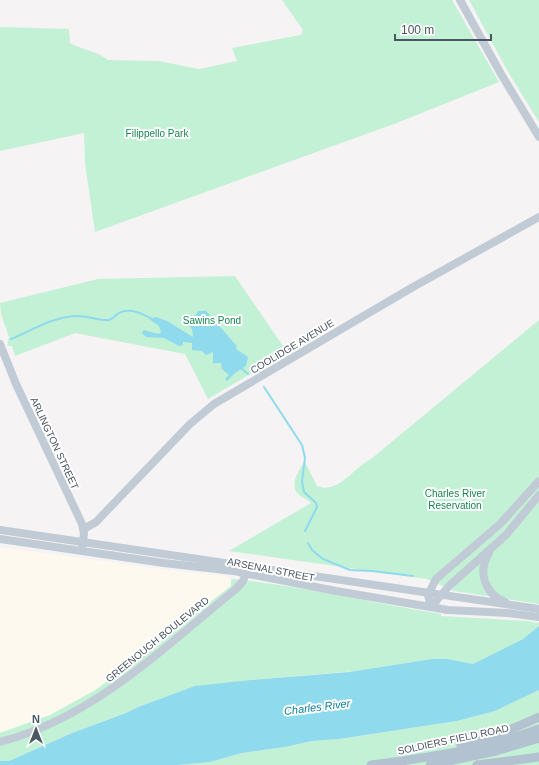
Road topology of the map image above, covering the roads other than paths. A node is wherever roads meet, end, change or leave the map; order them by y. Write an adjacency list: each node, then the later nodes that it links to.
1 (460, 0): 2 (main road)
2 (539, 137)
3 (539, 217): 7 (main road, COOLIDGE AVENUE)
4 (0, 344): 7 (main road, ARLINGTON STREET)
5 (539, 481): 14 (main road)
6 (539, 495): 11 (main road)
7 (84, 529): 10 (main road, ARLINGTON STREET)
8 (0, 530): 10 (main road, ARSENAL STREET)
9 (0, 539): 12 (main road, ARSENAL STREET)
10 (83, 542): 12 (main road, ARLINGTON STREET); 13 (main road, ARSENAL STREET)
11 (492, 548): 15 (main road); 17 (main road)
12 (82, 552): 13 (main road, ARSENAL STREET)
13 (247, 570): 14 (main road, ARSENAL STREET); 16 (main road, ARSENAL STREET); 23 (main road, GREENOUGH BOULEVARD)
14 (428, 593): 15 (main road, ARSENAL STREET); 16 (main road)
15 (440, 595): 16 (main road); 17 (main road, ARSENAL STREET)
16 (431, 606): 19 (main road, ARSENAL STREET)
17 (517, 606): 18 (main road, ARSENAL STREET)
18 (539, 610)
19 (539, 617)
20 (539, 717): 25 (main road)
21 (539, 729): 25 (main road, SOLDIERS FIELD ROAD)
22 (539, 738): 27 (main road, SOLDIERS FIELD ROAD)
23 (0, 742)
24 (539, 757): 28 (main road)
25 (416, 759): 26 (main road, SOLDIERS FIELD ROAD)
26 (371, 765)
27 (430, 765)
28 (477, 765)

